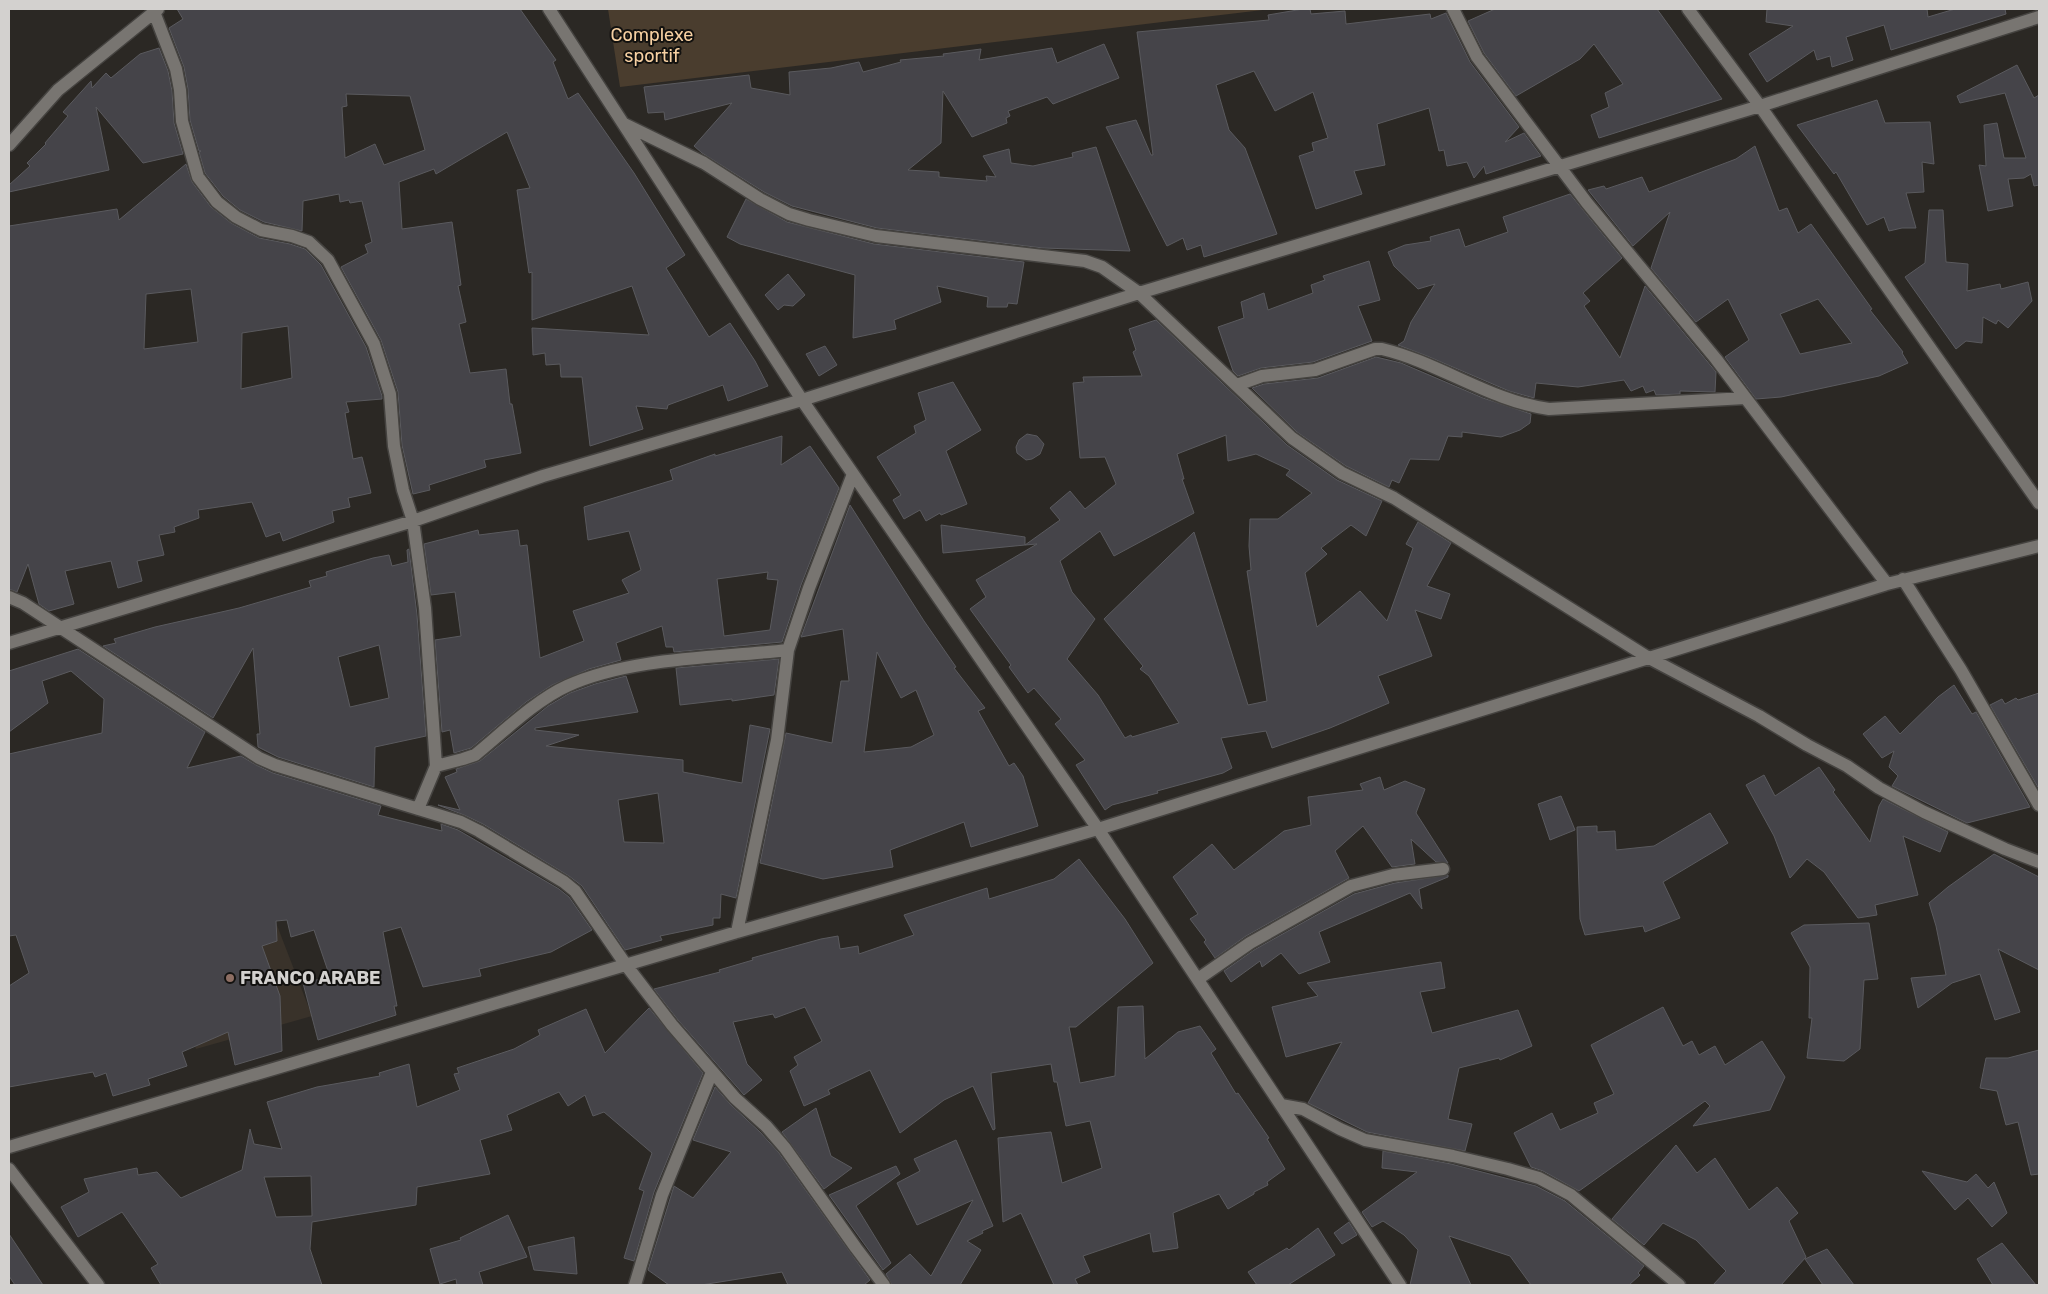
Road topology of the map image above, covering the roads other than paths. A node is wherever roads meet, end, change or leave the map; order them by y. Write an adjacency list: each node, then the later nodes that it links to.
1 (549, 9): 7 (street)
2 (1453, 9): 9 (street)
3 (1688, 9): 6 (street)
4 (156, 10): 8 (street); 16 (street)
5 (2039, 17): 6 (street)
6 (1760, 106): 9 (street); 15 (street)
7 (624, 124): 10 (street); 13 (street)
8 (9, 145)
9 (1560, 166): 10 (street); 12 (street)
10 (1140, 293): 11 (street); 13 (street)
11 (1237, 385): 12 (street); 24 (street)
12 (1745, 398): 19 (street)
13 (802, 400): 14 (street); 16 (street)
14 (853, 474): 23 (street); 28 (street)
15 (2039, 504)
16 (412, 522): 21 (street); 25 (street)
17 (2039, 546): 18 (street)
18 (1903, 579): 19 (street); 26 (street)
19 (1887, 584): 24 (street)
20 (9, 597): 21 (street)
21 (59, 628): 22 (street); 27 (street)
22 (9, 643)
23 (788, 650): 25 (street); 31 (street)
24 (1649, 658): 28 (street); 29 (street)
25 (436, 766): 27 (street)
26 (2039, 805)
27 (418, 809): 32 (street)
28 (1098, 828): 31 (street); 33 (street)
29 (2039, 862)
30 (1442, 869): 33 (street)
31 (737, 932): 32 (street)
32 (626, 966): 34 (street); 36 (street)
33 (1198, 979): 35 (street)
34 (712, 1072): 39 (street); 40 (street)
35 (1281, 1105): 41 (street); 42 (street)
36 (9, 1147)
37 (9, 1169): 38 (street)
38 (98, 1285)
39 (635, 1285)
40 (884, 1285)
41 (1400, 1285)
42 (1679, 1285)

